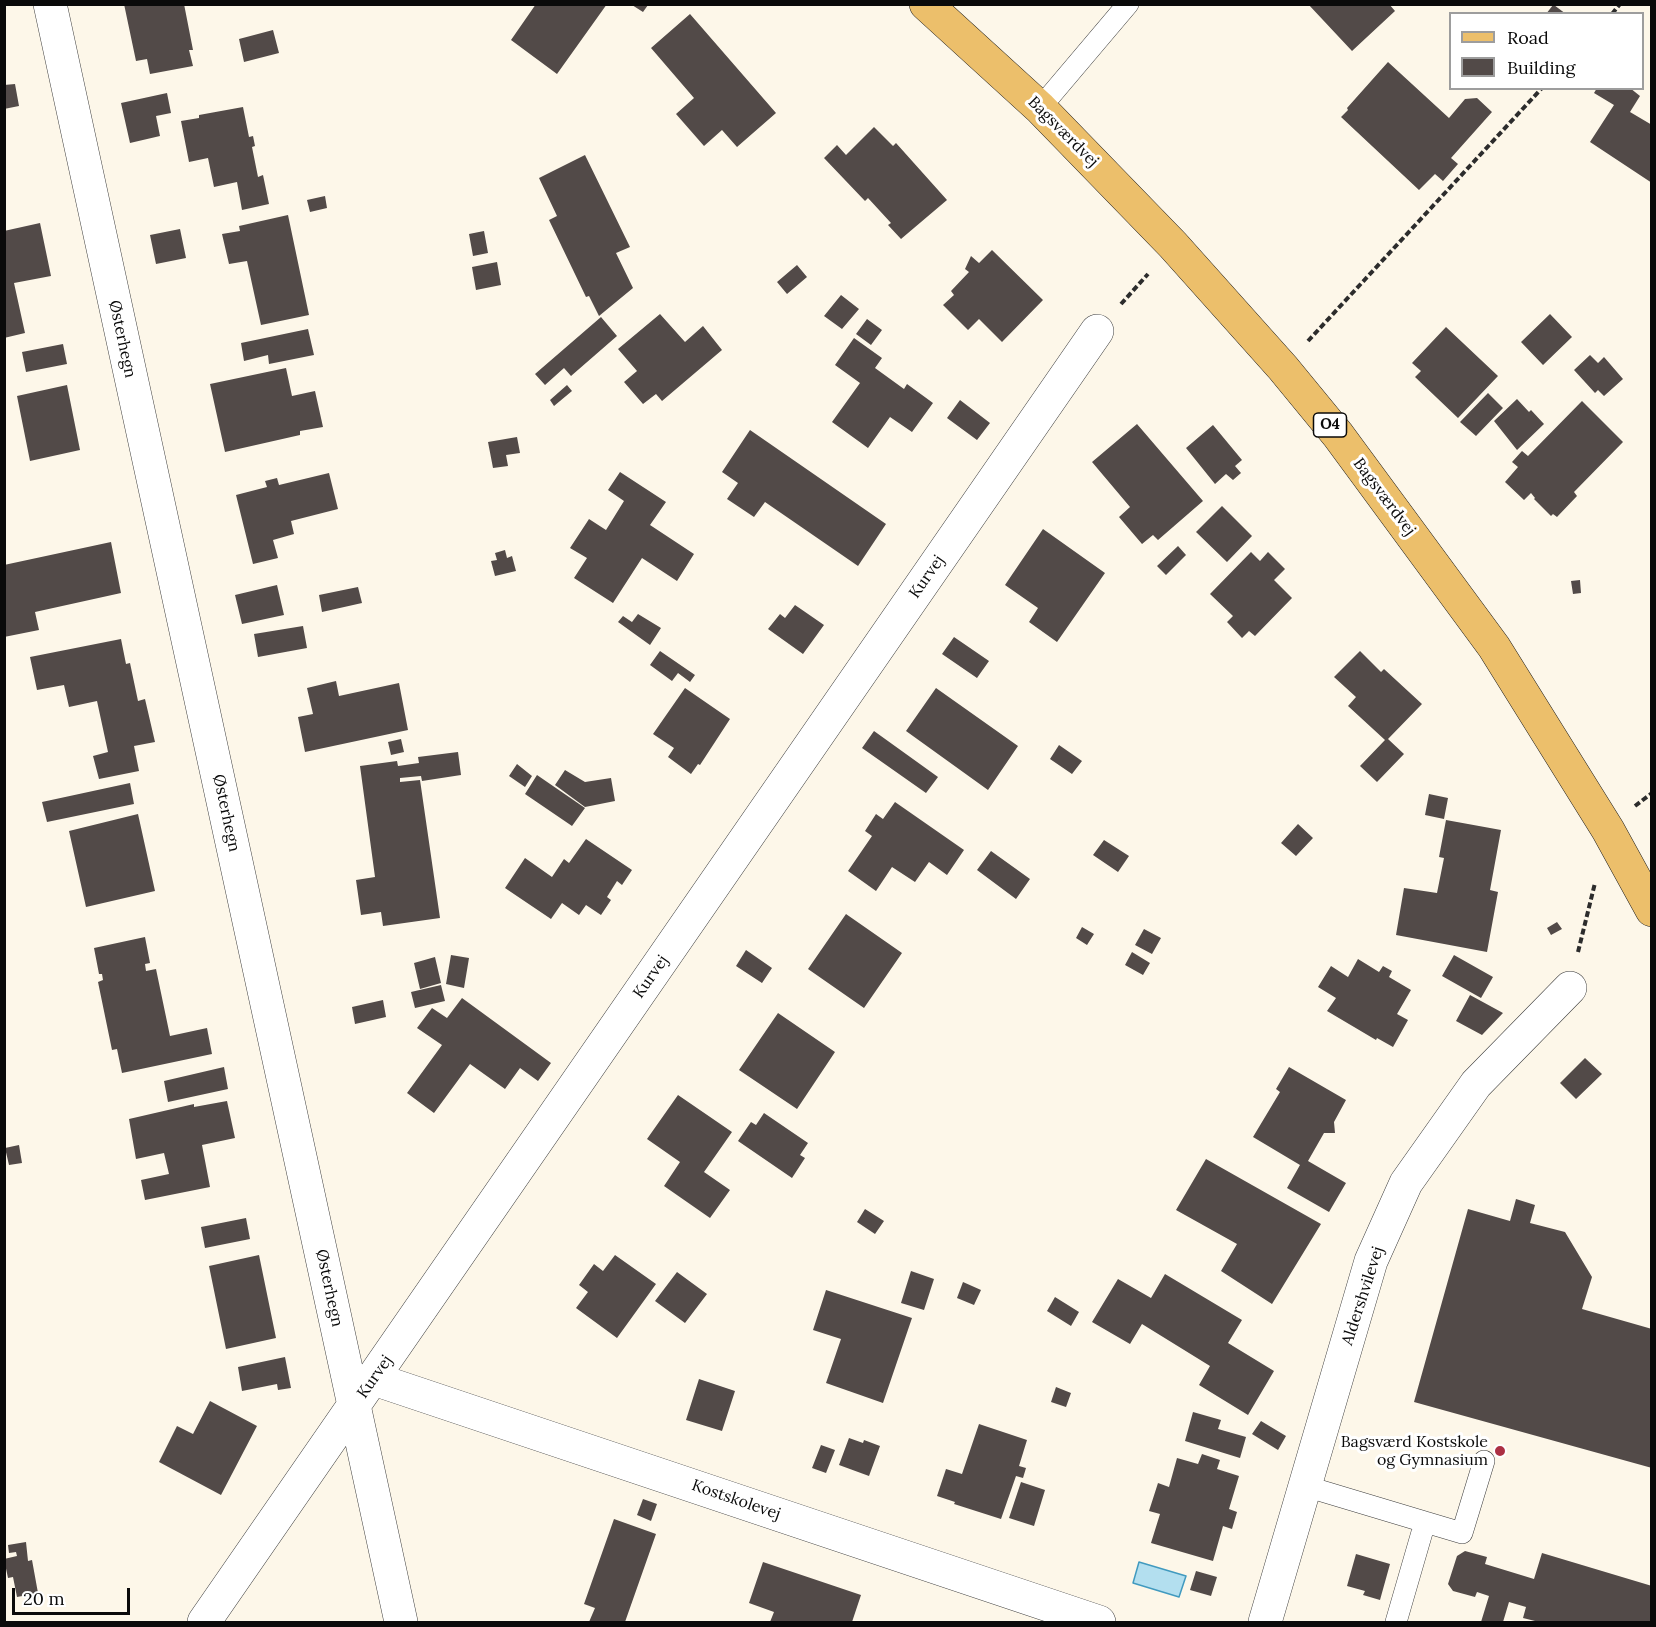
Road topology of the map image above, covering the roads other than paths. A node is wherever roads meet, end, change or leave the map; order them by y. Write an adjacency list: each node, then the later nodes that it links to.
1 (50, 4): 9 (street, Østerhegn)
2 (926, 4): 4 (main road, Bagsværdvej / O4)
3 (1128, 4): 4 (lane)
4 (1040, 108): 6 (main road, Bagsværdvej / O4)
5 (1097, 331): 8 (street, Kurvej)
6 (1652, 910)
7 (1570, 988): 11 (street, Aldershvilevej)
8 (374, 1378): 9 (street, Kurvej); 15 (street, Kostskolevej)
9 (355, 1405): 13 (street, Kurvej); 14 (street, Østerhegn)
10 (1484, 1461): 12 (lane)
11 (1305, 1486): 12 (lane); 16 (street, Aldershvilevej)
12 (1425, 1522): 17 (lane)
13 (204, 1623)
14 (401, 1623)
15 (1098, 1623)
16 (1264, 1623)
17 (1396, 1623)

